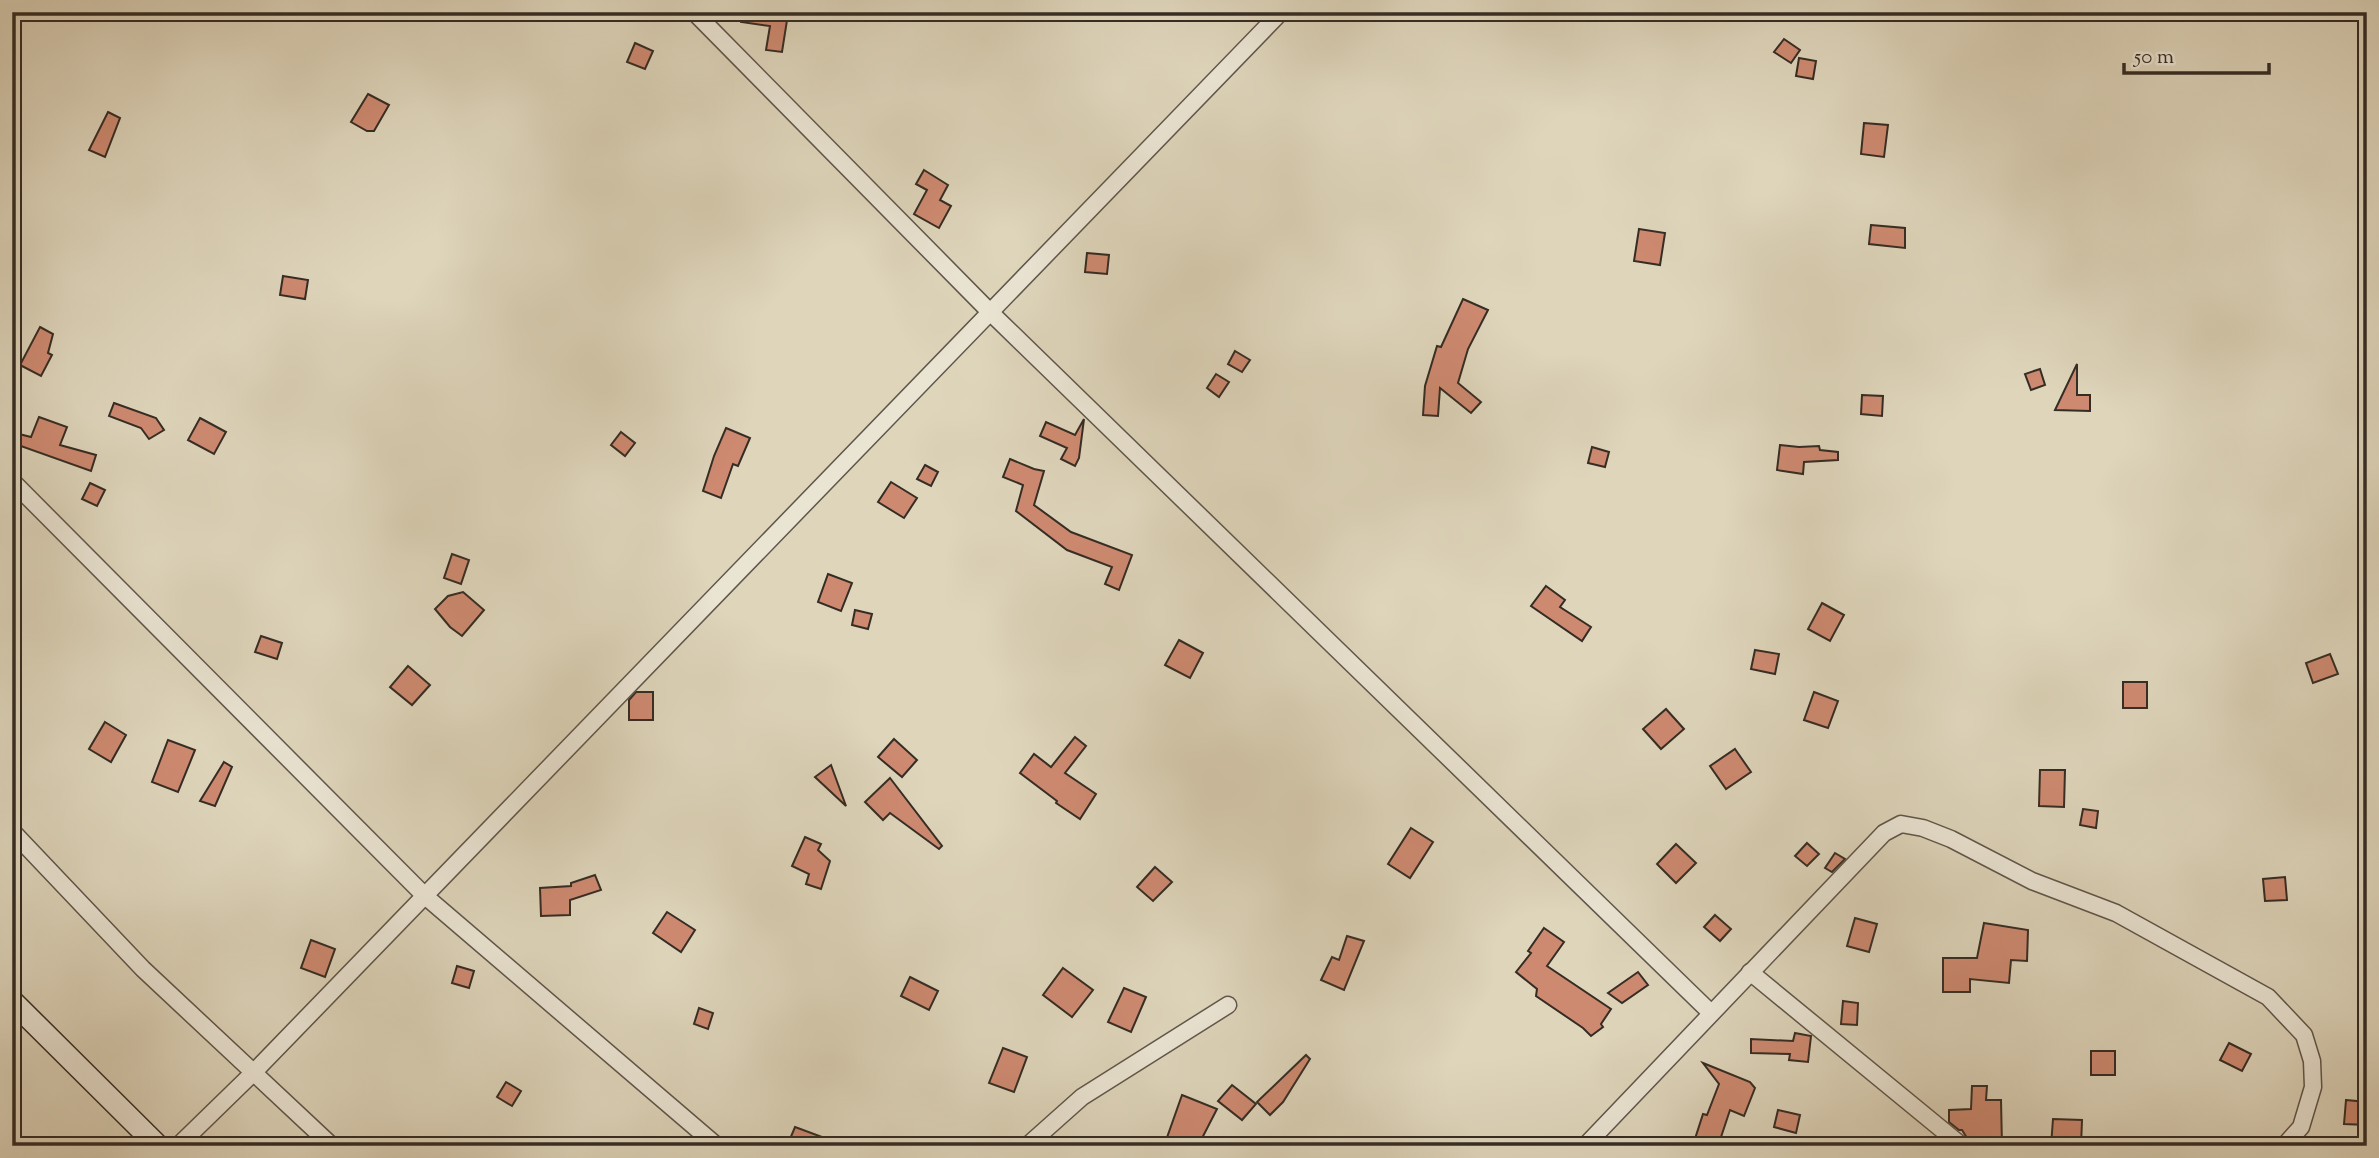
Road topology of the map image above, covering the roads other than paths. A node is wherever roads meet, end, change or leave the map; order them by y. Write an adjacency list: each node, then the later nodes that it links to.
1 (694, 12): 3 (street)
2 (1281, 12): 3 (street)
3 (990, 312): 6 (street); 10 (street)
4 (12, 481): 6 (street)
5 (12, 831): 11 (street)
6 (425, 896): 11 (street); 16 (street)
7 (1750, 972): 10 (street); 18 (street); 19 (street)
8 (12, 1002): 13 (main road)
9 (1228, 1005): 17 (street)
10 (1711, 1013): 12 (street)
11 (253, 1073): 14 (street); 15 (street)
12 (1592, 1143)
13 (158, 1146)
14 (178, 1146)
15 (331, 1146)
16 (718, 1146)
17 (1027, 1146)
18 (1962, 1146)
19 (2284, 1146)

